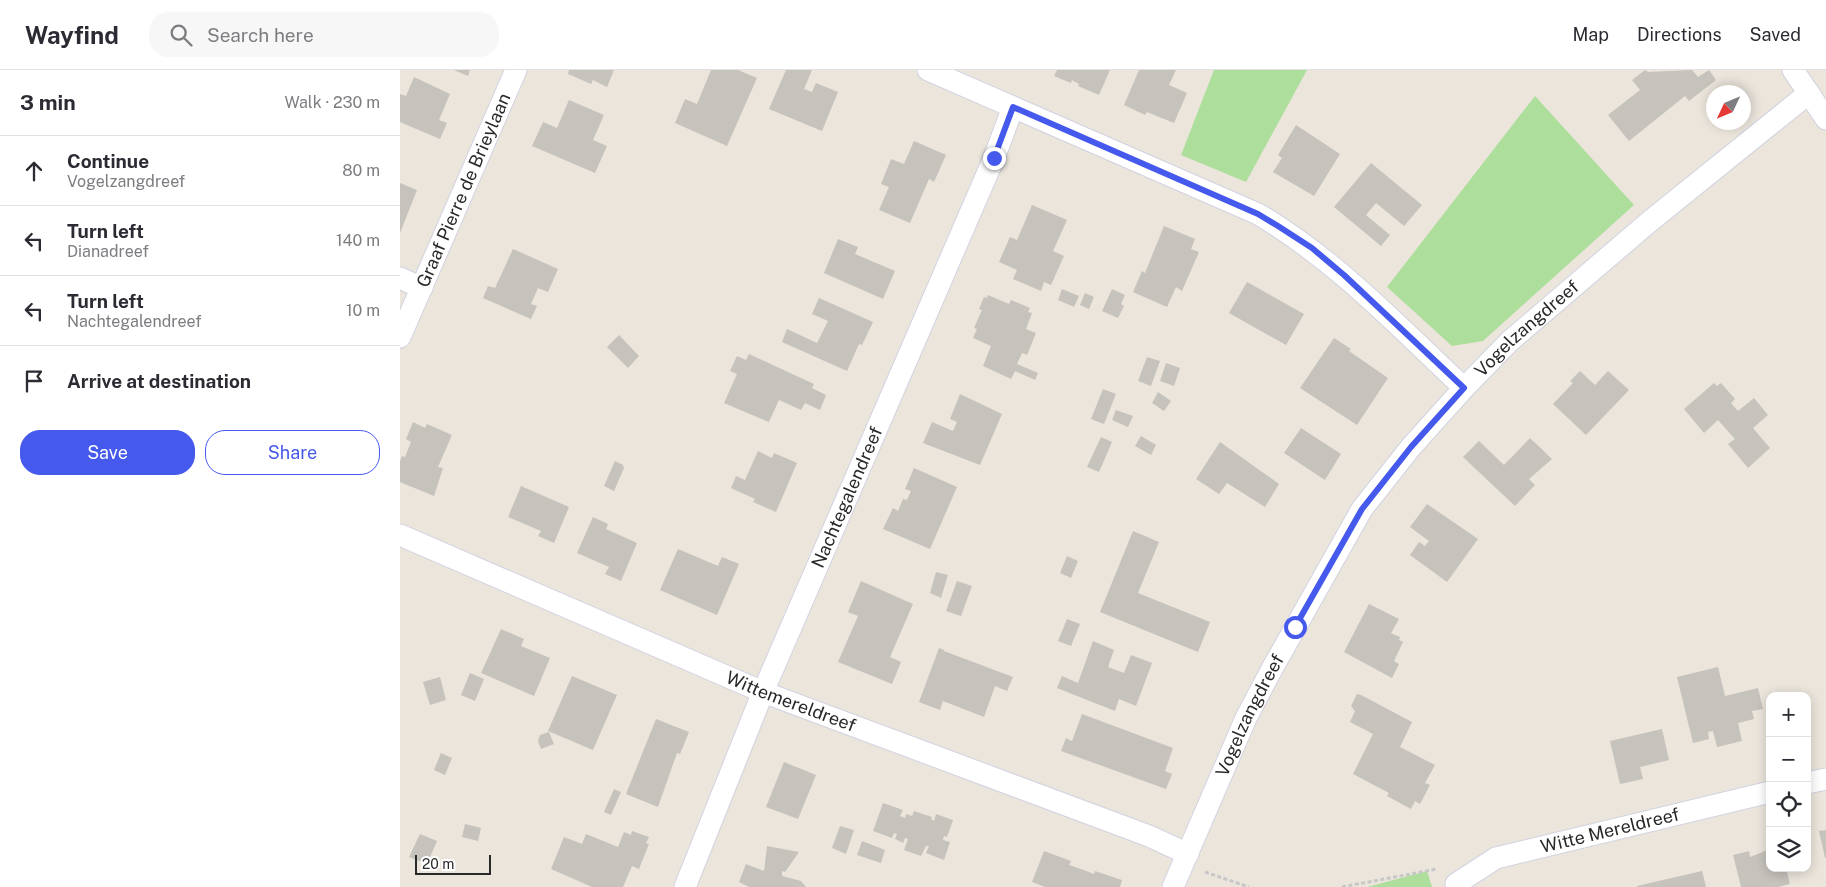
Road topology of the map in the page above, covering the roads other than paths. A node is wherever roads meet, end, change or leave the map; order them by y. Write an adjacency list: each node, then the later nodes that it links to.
1 (516, 70): 8 (street, Graaf Pierre de Brieylaan)
2 (928, 70): 5 (street)
3 (1793, 70): 4 (street)
4 (1809, 93): 6 (street); 10 (street, Vogelzangdreef)
5 (1013, 107): 10 (street); 12 (street, Nachtegalendreef)
6 (1826, 120)
7 (400, 278): 8 (street)
8 (422, 288): 9 (street, Graaf Pierre de Brieylaan)
9 (400, 337)
10 (1464, 388): 16 (street, Vogelzangdreef)
11 (400, 535): 12 (street, Wittemereldreef)
12 (763, 692): 16 (street, Wittemereldreef); 18 (street, Nachtegalendreef)
13 (1826, 779): 14 (street)
14 (1811, 782)
15 (1766, 793): 17 (street, Witte Mereldreef)
16 (1185, 860): 19 (street, Vogelzangdreef)
17 (1456, 884)
18 (684, 887)
19 (1174, 887)

